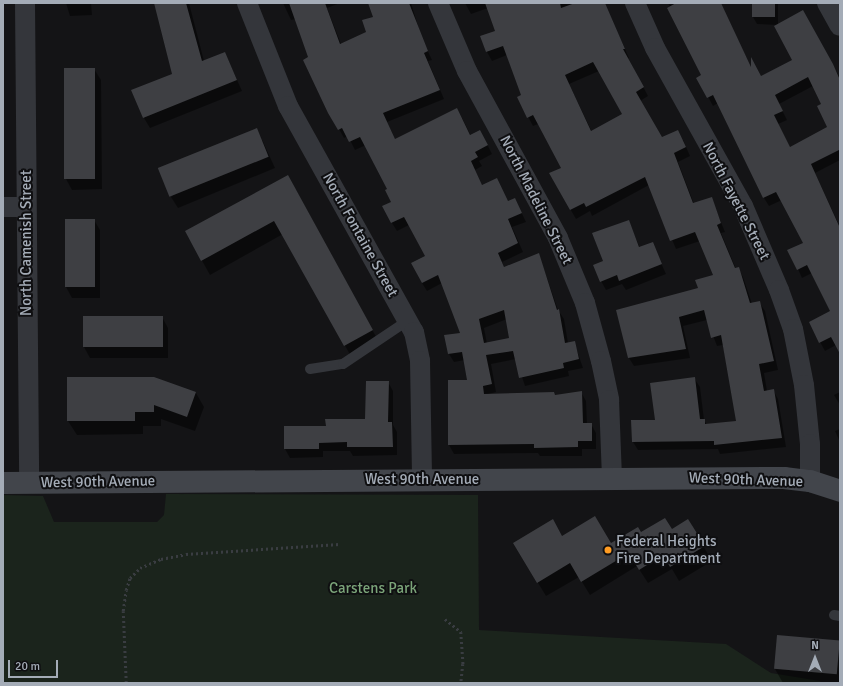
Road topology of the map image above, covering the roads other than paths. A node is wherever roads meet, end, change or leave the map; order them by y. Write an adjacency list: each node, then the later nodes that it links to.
1 (25, 3): 8 (street, North Camenish Street)
2 (247, 3): 9 (street, North Fontaine Street)
3 (438, 3): 11 (street, North Madeline Street)
4 (635, 3): 13 (street, North Fayette Street)
5 (827, 3): 6 (street)
6 (840, 26)
7 (3, 207): 8 (street)
8 (26, 207): 14 (street, North Camenish Street)
9 (407, 321): 10 (lane); 12 (street, North Fontaine Street)
10 (310, 369)
11 (612, 479): 12 (street, West 90th Avenue); 13 (street, West 90th Avenue)
12 (422, 480): 14 (street, West 90th Avenue)
13 (810, 481): 16 (street, West 90th Avenue)
14 (29, 482): 15 (street, West 90th Avenue)
15 (3, 483)
16 (840, 491)

